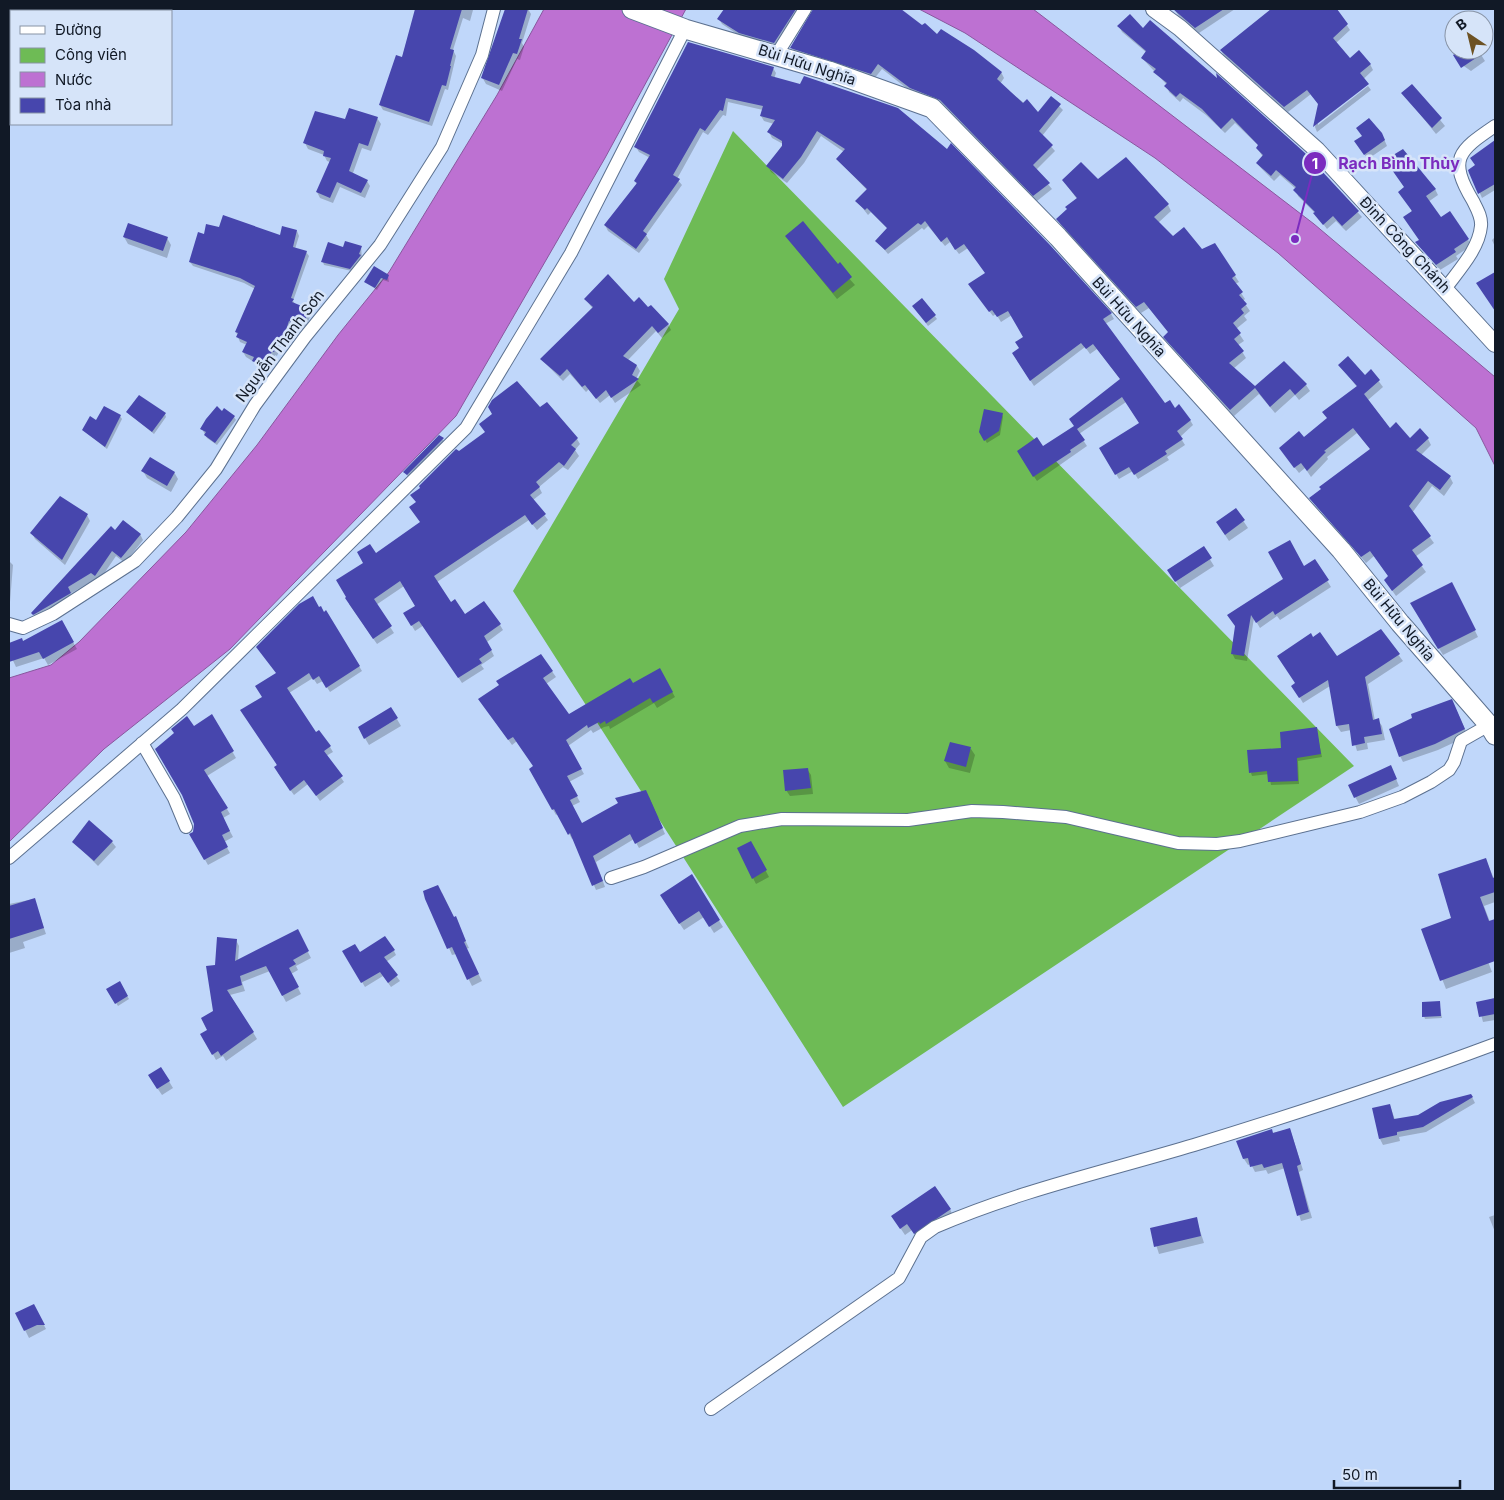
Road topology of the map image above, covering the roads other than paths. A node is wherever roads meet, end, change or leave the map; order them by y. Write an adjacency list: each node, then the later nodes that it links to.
1 (494, 9): 10 (street, Nguyễn Thanh Sơn)
2 (632, 9): 5 (main road, Bùi Hữu Nghĩa)
3 (805, 9): 6 (street)
4 (1154, 9): 8 (street, Đinh Công Chánh)
5 (681, 27): 6 (main road, Bùi Hữu Nghĩa); 12 (street)
6 (777, 54): 11 (main road, Bùi Hữu Nghĩa)
7 (1495, 126): 8 (street)
8 (1445, 289): 9 (street, Đinh Công Chánh)
9 (1495, 344)
10 (9, 624)
11 (1492, 730): 15 (street)
12 (142, 743): 13 (street); 14 (street)
13 (186, 827)
14 (9, 858)
15 (611, 878)
16 (1495, 1044): 17 (street)
17 (711, 1409)

